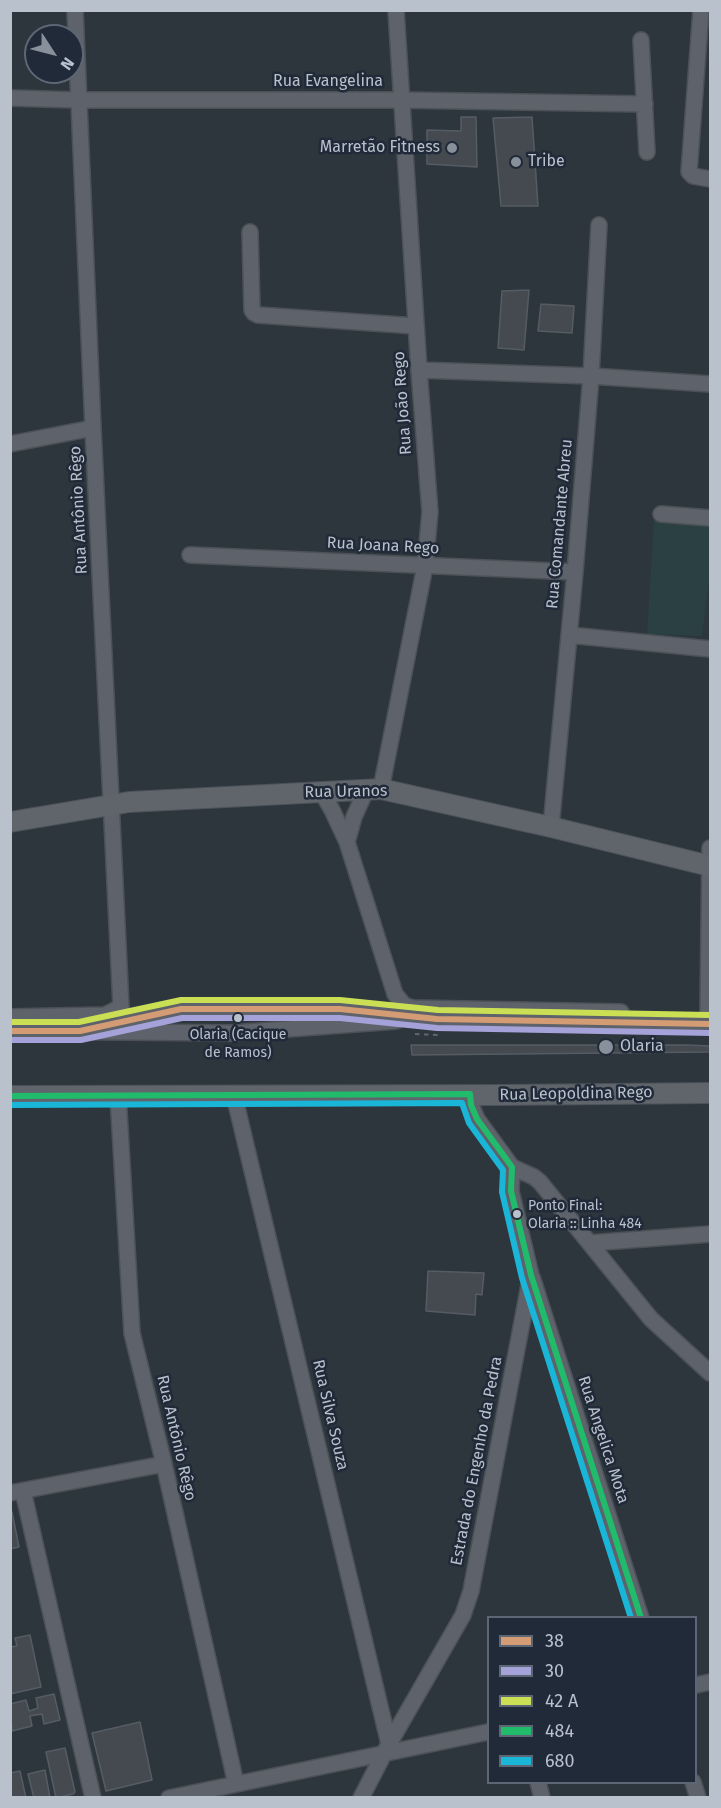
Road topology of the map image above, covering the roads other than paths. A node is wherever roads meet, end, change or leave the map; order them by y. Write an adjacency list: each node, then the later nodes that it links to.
1 (75, 10): 6 (street, Rua Antônio Rêgo)
2 (396, 10): 7 (street, Rua João Rego)
3 (701, 10): 10 (street)
4 (641, 40): 8 (street)
5 (10, 98): 6 (street, Rua Evangelina)
6 (78, 100): 7 (street, Rua Evangelina); 17 (street, Rua Antônio Rêgo)
7 (401, 100): 8 (street, Rua Evangelina); 13 (street, Rua João Rego)
8 (645, 104): 9 (street)
9 (647, 152)
10 (711, 179)
11 (599, 225): 15 (street, Rua Comandante Abreu)
12 (250, 232): 13 (street)
13 (416, 326): 14 (street, Rua João Rego)
14 (418, 370): 15 (street); 22 (street, Rua João Rego)
15 (591, 376): 16 (street); 23 (street, Rua Comandante Abreu)
16 (711, 384)
17 (93, 428): 18 (street); 28 (street, Rua Antônio Rêgo)
18 (10, 444)
19 (662, 514): 20 (street)
20 (711, 518)
21 (190, 555): 22 (street, Rua Joana Rego)
22 (425, 566): 23 (street, Rua Joana Rego); 26 (street, Rua João Rego)
23 (575, 572): 24 (street, Rua Comandante Abreu)
24 (569, 635): 25 (street); 30 (street, Rua Comandante Abreu)
25 (711, 649)
26 (374, 788): 27 (main road, Rua Uranos); 30 (main road, Rua Uranos); 31 (street, Rua João Rego)
27 (321, 791): 28 (main road, Rua Uranos); 31 (street)
28 (111, 804): 29 (main road, Rua Uranos); 33 (street, Rua Antônio Rêgo)
29 (10, 822)
30 (551, 826): 32 (main road, Rua Uranos)
31 (347, 842): 34 (street)
32 (710, 860): 34 (street)
33 (10, 1017)
34 (710, 1017): 35 (street)
35 (426, 1018): 37 (street); 37 (street)
36 (10, 1031): 37 (street)
37 (80, 1031)
38 (711, 1093): 39 (main road, Rua Leopoldina Rego)
39 (470, 1094): 41 (main road, Rua Leopoldina Rego); 43 (street)
40 (118, 1095): 41 (main road, Rua Leopoldina Rego); 42 (main road, Rua Leopoldina Rego); 48 (street, Rua Antônio Rêgo)
41 (234, 1095): 52 (street, Rua Silva Souza)
42 (10, 1096)
43 (512, 1167): 45 (street); 46 (street, Estrada do Engenho da Pedra)
44 (711, 1234): 45 (street)
45 (590, 1243): 47 (street)
46 (531, 1275): 50 (street, Rua Angelica Mota); 52 (street, Estrada do Engenho da Pedra)
47 (711, 1373)
48 (164, 1464): 49 (street); 53 (street, Rua Antônio Rêgo)
49 (17, 1492): 54 (street)
50 (641, 1616)
51 (487, 1732): 52 (street)
52 (387, 1748): 53 (street); 56 (street, Estrada do Engenho da Pedra)
53 (236, 1784): 55 (street)
54 (93, 1797)
55 (170, 1797)
56 (361, 1797)

